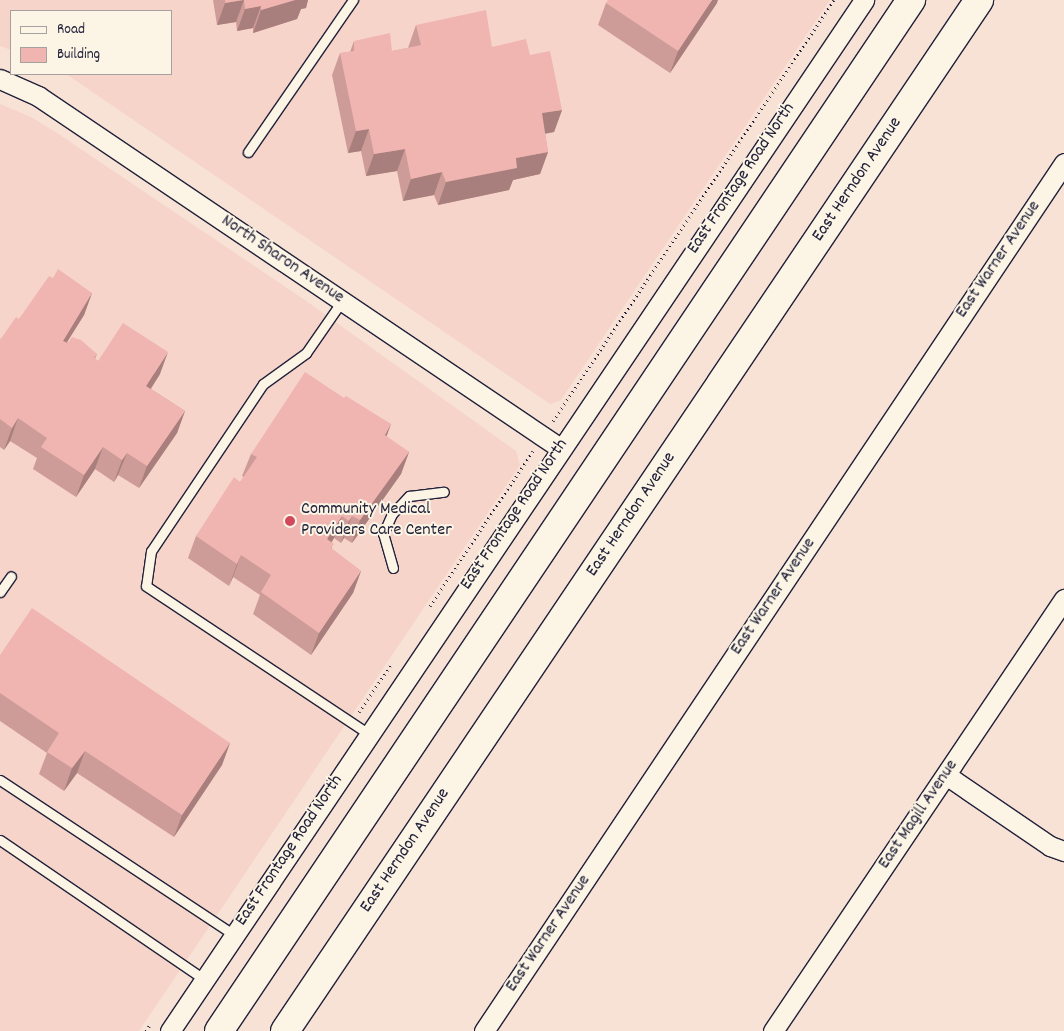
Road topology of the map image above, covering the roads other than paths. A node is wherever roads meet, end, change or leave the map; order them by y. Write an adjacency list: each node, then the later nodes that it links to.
1 (353, 0): 6 (lane)
2 (864, 0): 9 (street, East Frontage Road North)
3 (911, 0): 23 (main road)
4 (979, 0): 24 (main road, East Herndon Avenue)
5 (0, 79): 8 (street, North Sharon Avenue)
6 (248, 152)
7 (1064, 163): 25 (street, East Warner Avenue)
8 (342, 301): 9 (street, North Sharon Avenue); 15 (lane)
9 (560, 448): 15 (street, East Frontage Road North)
10 (444, 492): 11 (lane)
11 (393, 568)
12 (11, 576): 13 (lane)
13 (0, 592)
14 (1064, 599): 16 (street, East Magill Avenue)
15 (369, 734): 20 (street, East Frontage Road North)
16 (946, 775): 19 (street); 26 (street, East Magill Avenue)
17 (0, 780): 20 (lane)
18 (0, 840): 21 (lane)
19 (1064, 851)
20 (234, 935): 21 (street, East Frontage Road North)
21 (204, 979): 22 (street, East Frontage Road North)
22 (170, 1031)
23 (218, 1031)
24 (285, 1031)
25 (484, 1031)
26 (773, 1031)

